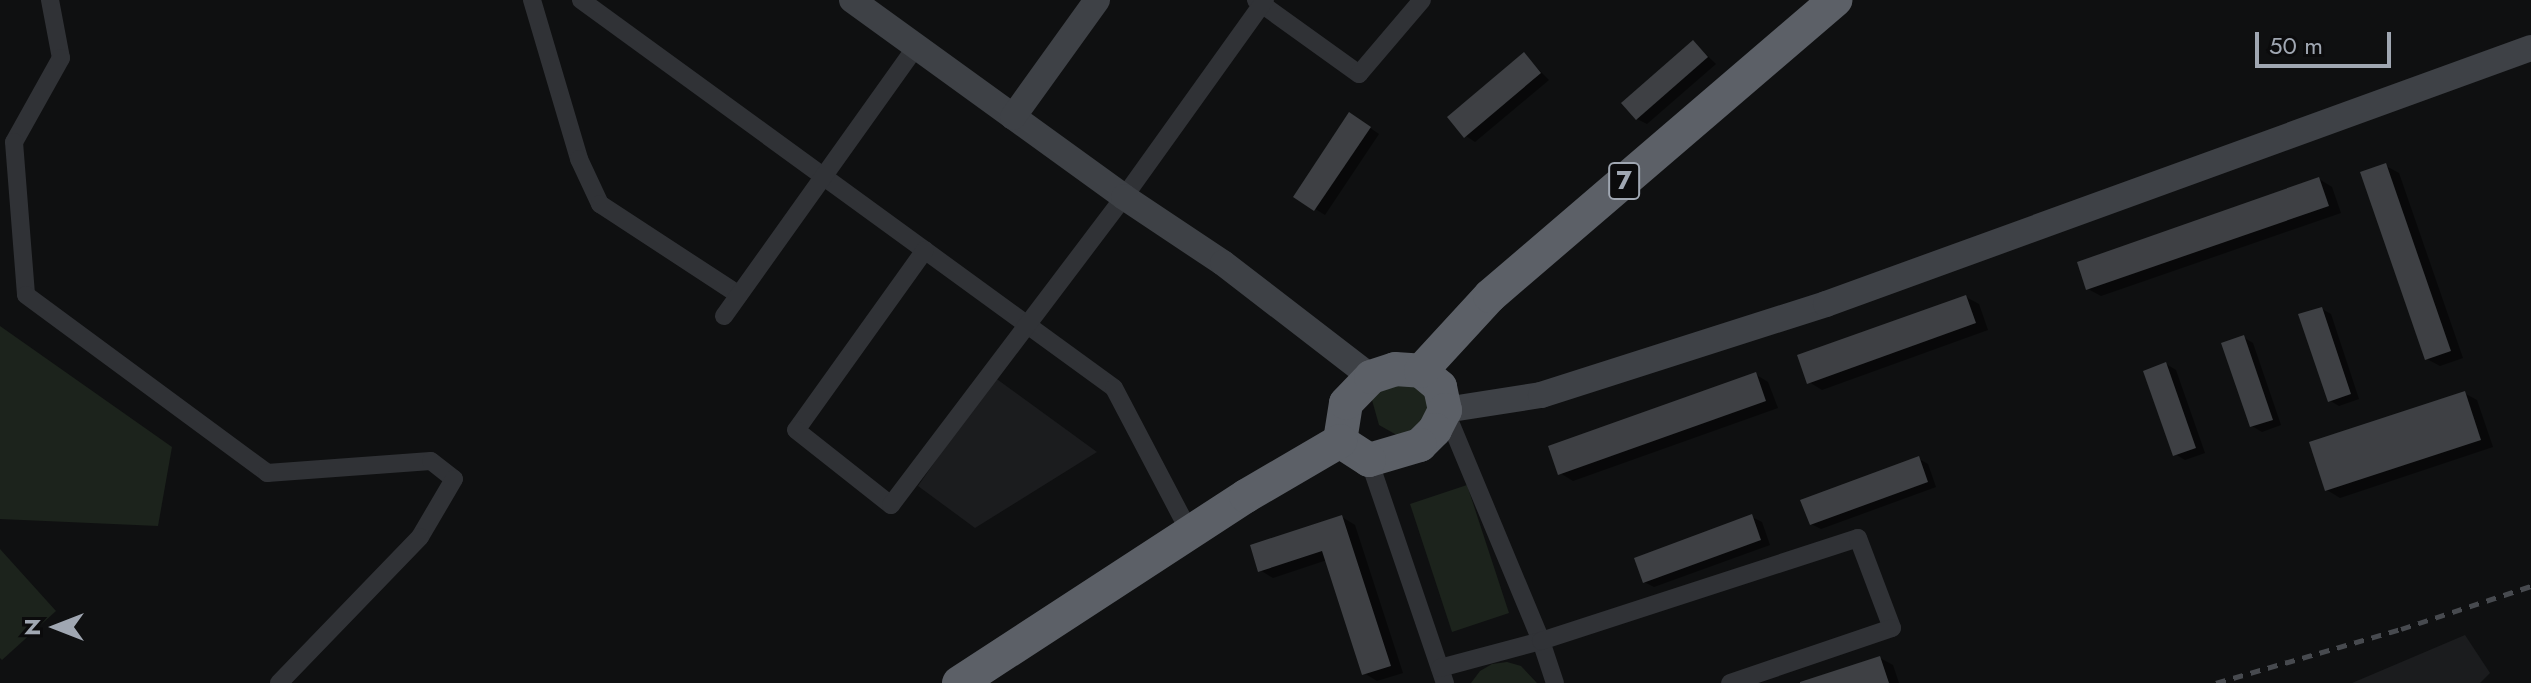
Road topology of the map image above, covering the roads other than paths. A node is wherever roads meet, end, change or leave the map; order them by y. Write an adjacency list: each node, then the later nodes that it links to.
1 (50, 0): 26 (street)
2 (532, 0): 15 (street)
3 (581, 0): 12 (street)
4 (852, 0): 9 (street)
5 (1097, 0): 11 (street)
6 (1422, 0): 8 (street)
7 (1835, 0): 18 (highway, 7)
8 (1261, 1): 13 (street)
9 (916, 47): 11 (street); 12 (street)
10 (2531, 48): 20 (street)
11 (1013, 117): 13 (street)
12 (824, 177): 14 (street); 15 (street)
13 (1124, 197): 17 (street); 19 (street)
14 (925, 250): 17 (street); 17 (street)
15 (739, 295): 16 (street)
16 (724, 316)
17 (1028, 325): 23 (street)
18 (1421, 371): 19 (highway); 20 (highway)
19 (1371, 377): 21 (highway)
20 (1445, 410): 22 (highway); 24 (street)
21 (1340, 441): 22 (highway); 23 (highway)
22 (1369, 460): 25 (street)
23 (1190, 533): 27 (highway)
24 (1541, 641): 25 (street); 28 (street); 29 (street)
25 (1443, 676)
26 (279, 683)
27 (959, 683)
28 (1555, 683)
29 (1730, 683)

